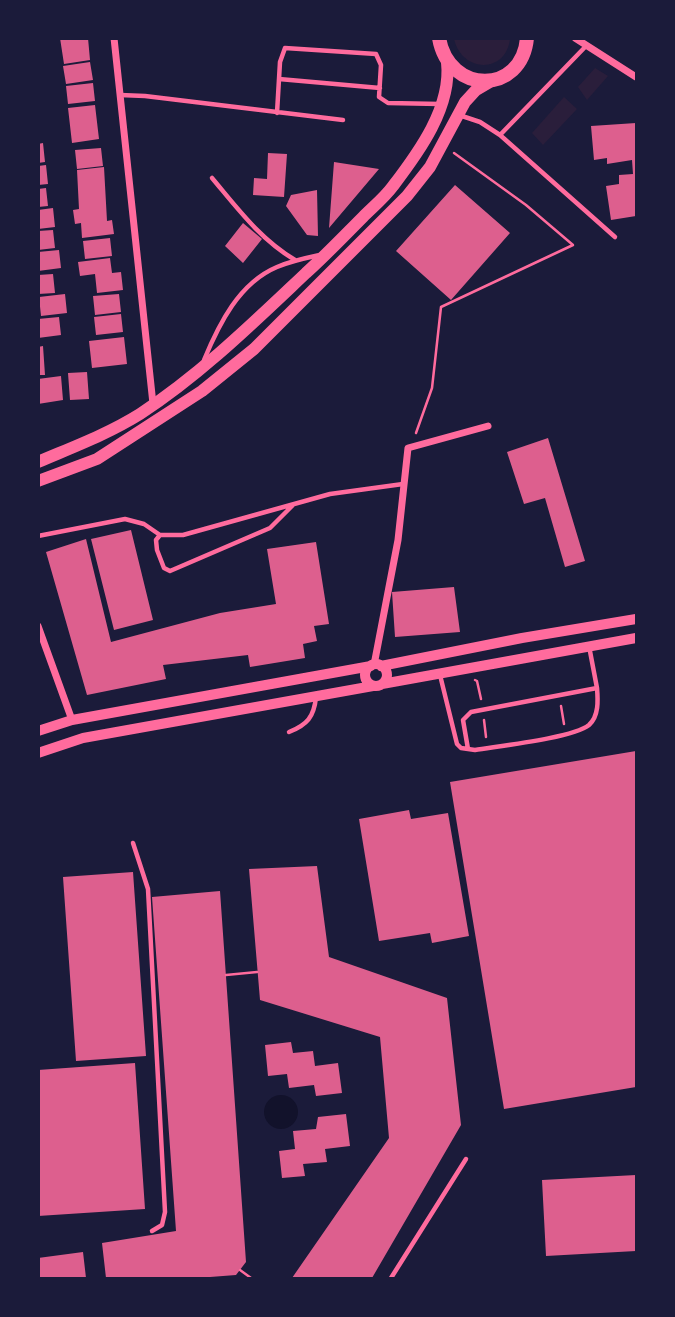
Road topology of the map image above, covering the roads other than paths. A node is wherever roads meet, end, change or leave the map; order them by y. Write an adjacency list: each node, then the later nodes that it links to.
1 (114, 38): 11 (street)
2 (439, 38): 6 (main road)
3 (575, 38): 5 (street)
4 (528, 41): 9 (main road)
5 (587, 45): 7 (street); 16 (lane)
6 (447, 62): 9 (main road); 12 (main road)
7 (636, 77)
8 (279, 79): 10 (lane); 10 (lane); 13 (lane)
9 (493, 80): 14 (main road)
10 (380, 88): 12 (lane)
11 (120, 95): 13 (lane); 22 (street)
12 (442, 104): 19 (main road)
13 (277, 113): 15 (lane)
14 (458, 115): 16 (lane); 25 (main road)
15 (343, 120)
16 (500, 135): 18 (lane)
17 (212, 177): 20 (lane)
18 (615, 237)
19 (327, 253): 20 (lane); 21 (main road)
20 (295, 261): 21 (lane)
21 (200, 369): 22 (main road)
22 (153, 404): 24 (main road)
23 (488, 426): 26 (street)
24 (38, 461)
25 (38, 481)
26 (403, 484): 27 (lane); 34 (street)
27 (295, 503): 28 (lane); 28 (lane)
28 (160, 535): 29 (lane)
29 (38, 536)
30 (636, 619): 34 (street)
31 (38, 626): 39 (street)
32 (636, 638): 33 (street)
33 (589, 645): 35 (street); 37 (lane)
34 (375, 666): 36 (street); 36 (street); 39 (street)
35 (439, 674): 36 (street); 42 (lane)
36 (378, 685): 38 (street)
37 (597, 688): 42 (lane); 42 (lane)
38 (316, 697): 41 (lane); 43 (street)
39 (72, 720): 40 (street)
40 (38, 731)
41 (289, 732)
42 (468, 749)
43 (38, 753)
44 (133, 842): 46 (lane)
45 (466, 1159): 47 (lane)
46 (152, 1231)
47 (391, 1279)

